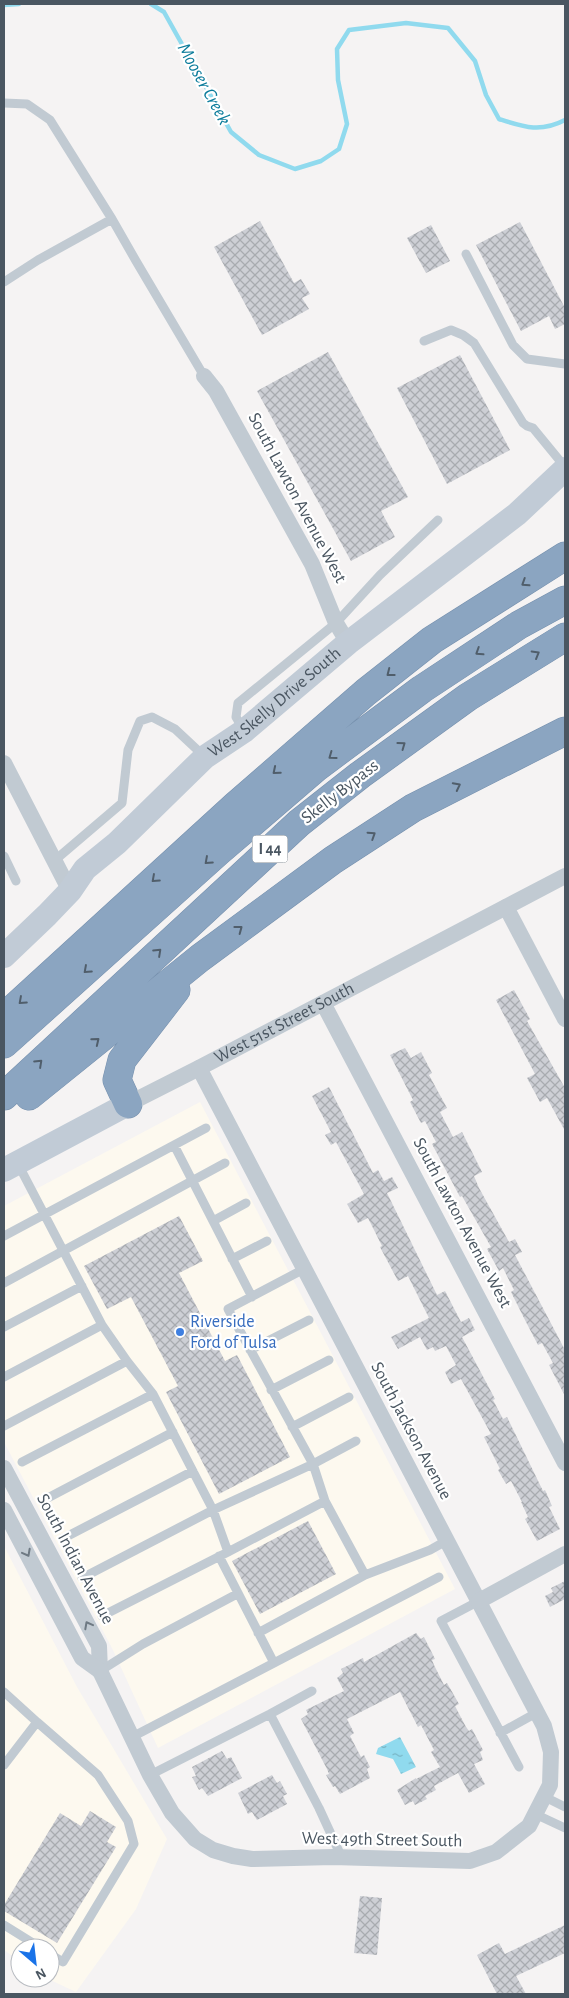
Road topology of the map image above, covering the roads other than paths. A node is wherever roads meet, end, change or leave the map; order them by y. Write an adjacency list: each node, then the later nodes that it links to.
1 (4, 103): 2 (lane)
2 (112, 219): 4 (lane); 7 (lane)
3 (466, 254): 6 (lane)
4 (4, 282)
5 (424, 341): 8 (lane)
6 (565, 364)
7 (204, 376): 12 (street, South Lawton Avenue West)
8 (565, 468): 14 (street, West Skelly Drive South)
9 (438, 520): 12 (lane)
10 (565, 556): 28 (highway, one-way to 28)
11 (565, 600): 30 (highway, Skelly Bypass / I 44, one-way to 30)
12 (336, 623): 14 (street, South Lawton Avenue West); 15 (lane)
13 (565, 637): 32 (highway, Skelly Bypass / I 44, one-way to 13)
14 (348, 643): 15 (street, West Skelly Drive South)
15 (244, 731): 17 (street, West Skelly Drive South)
16 (565, 732): 26 (highway, one-way to 16)
17 (205, 757): 20 (lane); 23 (street, West Skelly Drive South)
18 (4, 762): 20 (street)
19 (4, 856): 22 (lane)
20 (54, 861): 23 (street)
21 (565, 876): 24 (street, West 51st Street South)
22 (16, 882)
23 (70, 891): 25 (street, West Skelly Drive South)
24 (506, 907): 27 (street, West 51st Street South); 29 (street)
25 (4, 956)
26 (200, 958): 33 (highway); 34 (highway, one-way to 26)
27 (323, 1003): 31 (street, West 51st Street South); 66 (street, South Lawton Avenue West)
28 (4, 1017)
29 (565, 1019)
30 (4, 1044)
31 (199, 1068): 33 (street, West 51st Street South); 47 (street, South Jackson Avenue)
32 (4, 1096)
33 (128, 1104): 38 (street, West 51st Street South)
34 (4, 1116)
35 (206, 1128): 36 (lane)
36 (174, 1145): 39 (lane); 41 (lane)
37 (225, 1163): 39 (lane)
38 (10, 1166): 41 (lane)
39 (192, 1181): 42 (lane); 45 (lane)
40 (246, 1203): 42 (lane)
41 (44, 1214): 43 (lane); 45 (lane)
42 (212, 1220): 46 (lane)
43 (4, 1236)
44 (267, 1241): 46 (lane)
45 (63, 1250): 48 (lane); 49 (lane)
46 (232, 1259): 50 (lane)
47 (304, 1269): 50 (lane); 75 (street, South Jackson Avenue)
48 (4, 1283)
49 (82, 1286): 52 (lane); 53 (lane)
50 (252, 1297): 54 (lane)
51 (309, 1320): 54 (lane)
52 (102, 1324): 56 (lane); 57 (lane)
53 (4, 1327)
54 (250, 1350): 58 (lane)
55 (329, 1360): 58 (lane)
56 (127, 1361): 59 (lane); 61 (lane)
57 (4, 1377)
58 (271, 1390): 62 (lane)
59 (153, 1394): 63 (lane); 65 (lane)
60 (349, 1397): 62 (lane)
61 (4, 1426)
62 (292, 1427): 67 (lane)
63 (173, 1432): 69 (lane); 70 (lane)
64 (356, 1441): 67 (lane)
65 (22, 1462)
66 (565, 1463)
67 (313, 1464): 71 (lane); 73 (lane)
68 (4, 1468): 87 (street, South Indian Avenue, one-way to 68)
69 (193, 1470): 73 (lane); 74 (lane)
70 (42, 1501)
71 (324, 1501): 76 (lane); 79 (lane)
72 (4, 1510): 87 (street, South Indian Avenue, one-way to 87)
73 (213, 1510): 76 (lane); 81 (lane)
74 (62, 1539)
75 (446, 1541): 79 (lane); 83 (street, South Jackson Avenue)
76 (228, 1552): 78 (lane)
77 (565, 1554): 83 (street)
78 (218, 1556): 82 (lane); 84 (lane)
79 (365, 1575): 85 (lane)
80 (440, 1577): 86 (lane)
81 (82, 1578)
82 (237, 1594): 85 (lane); 87 (lane)
83 (479, 1601): 90 (street, South Jackson Avenue); 93 (lane)
84 (102, 1616)
85 (258, 1633): 86 (lane)
86 (274, 1663): 94 (lane)
87 (100, 1671): 94 (street, South Indian Avenue)
88 (312, 1691): 91 (lane)
89 (4, 1692): 92 (lane)
90 (538, 1712): 93 (lane); 98 (street, South Jackson Avenue)
91 (270, 1714): 97 (lane); 103 (lane)
92 (37, 1722): 95 (lane); 106 (lane)
93 (500, 1733): 96 (lane)
94 (132, 1737): 97 (street, South Indian Avenue)
95 (4, 1766)
96 (519, 1767)
97 (150, 1775): 102 (street, South Indian Avenue)
98 (544, 1797): 99 (lane); 100 (street, West 49th Street South)
99 (565, 1807)
100 (535, 1814): 101 (lane); 103 (street, West 49th Street South)
101 (565, 1828)
102 (195, 1839): 103 (street, West 49th Street South)
103 (342, 1858)
104 (4, 1925): 105 (lane)
105 (25, 1938)
106 (60, 1960)

